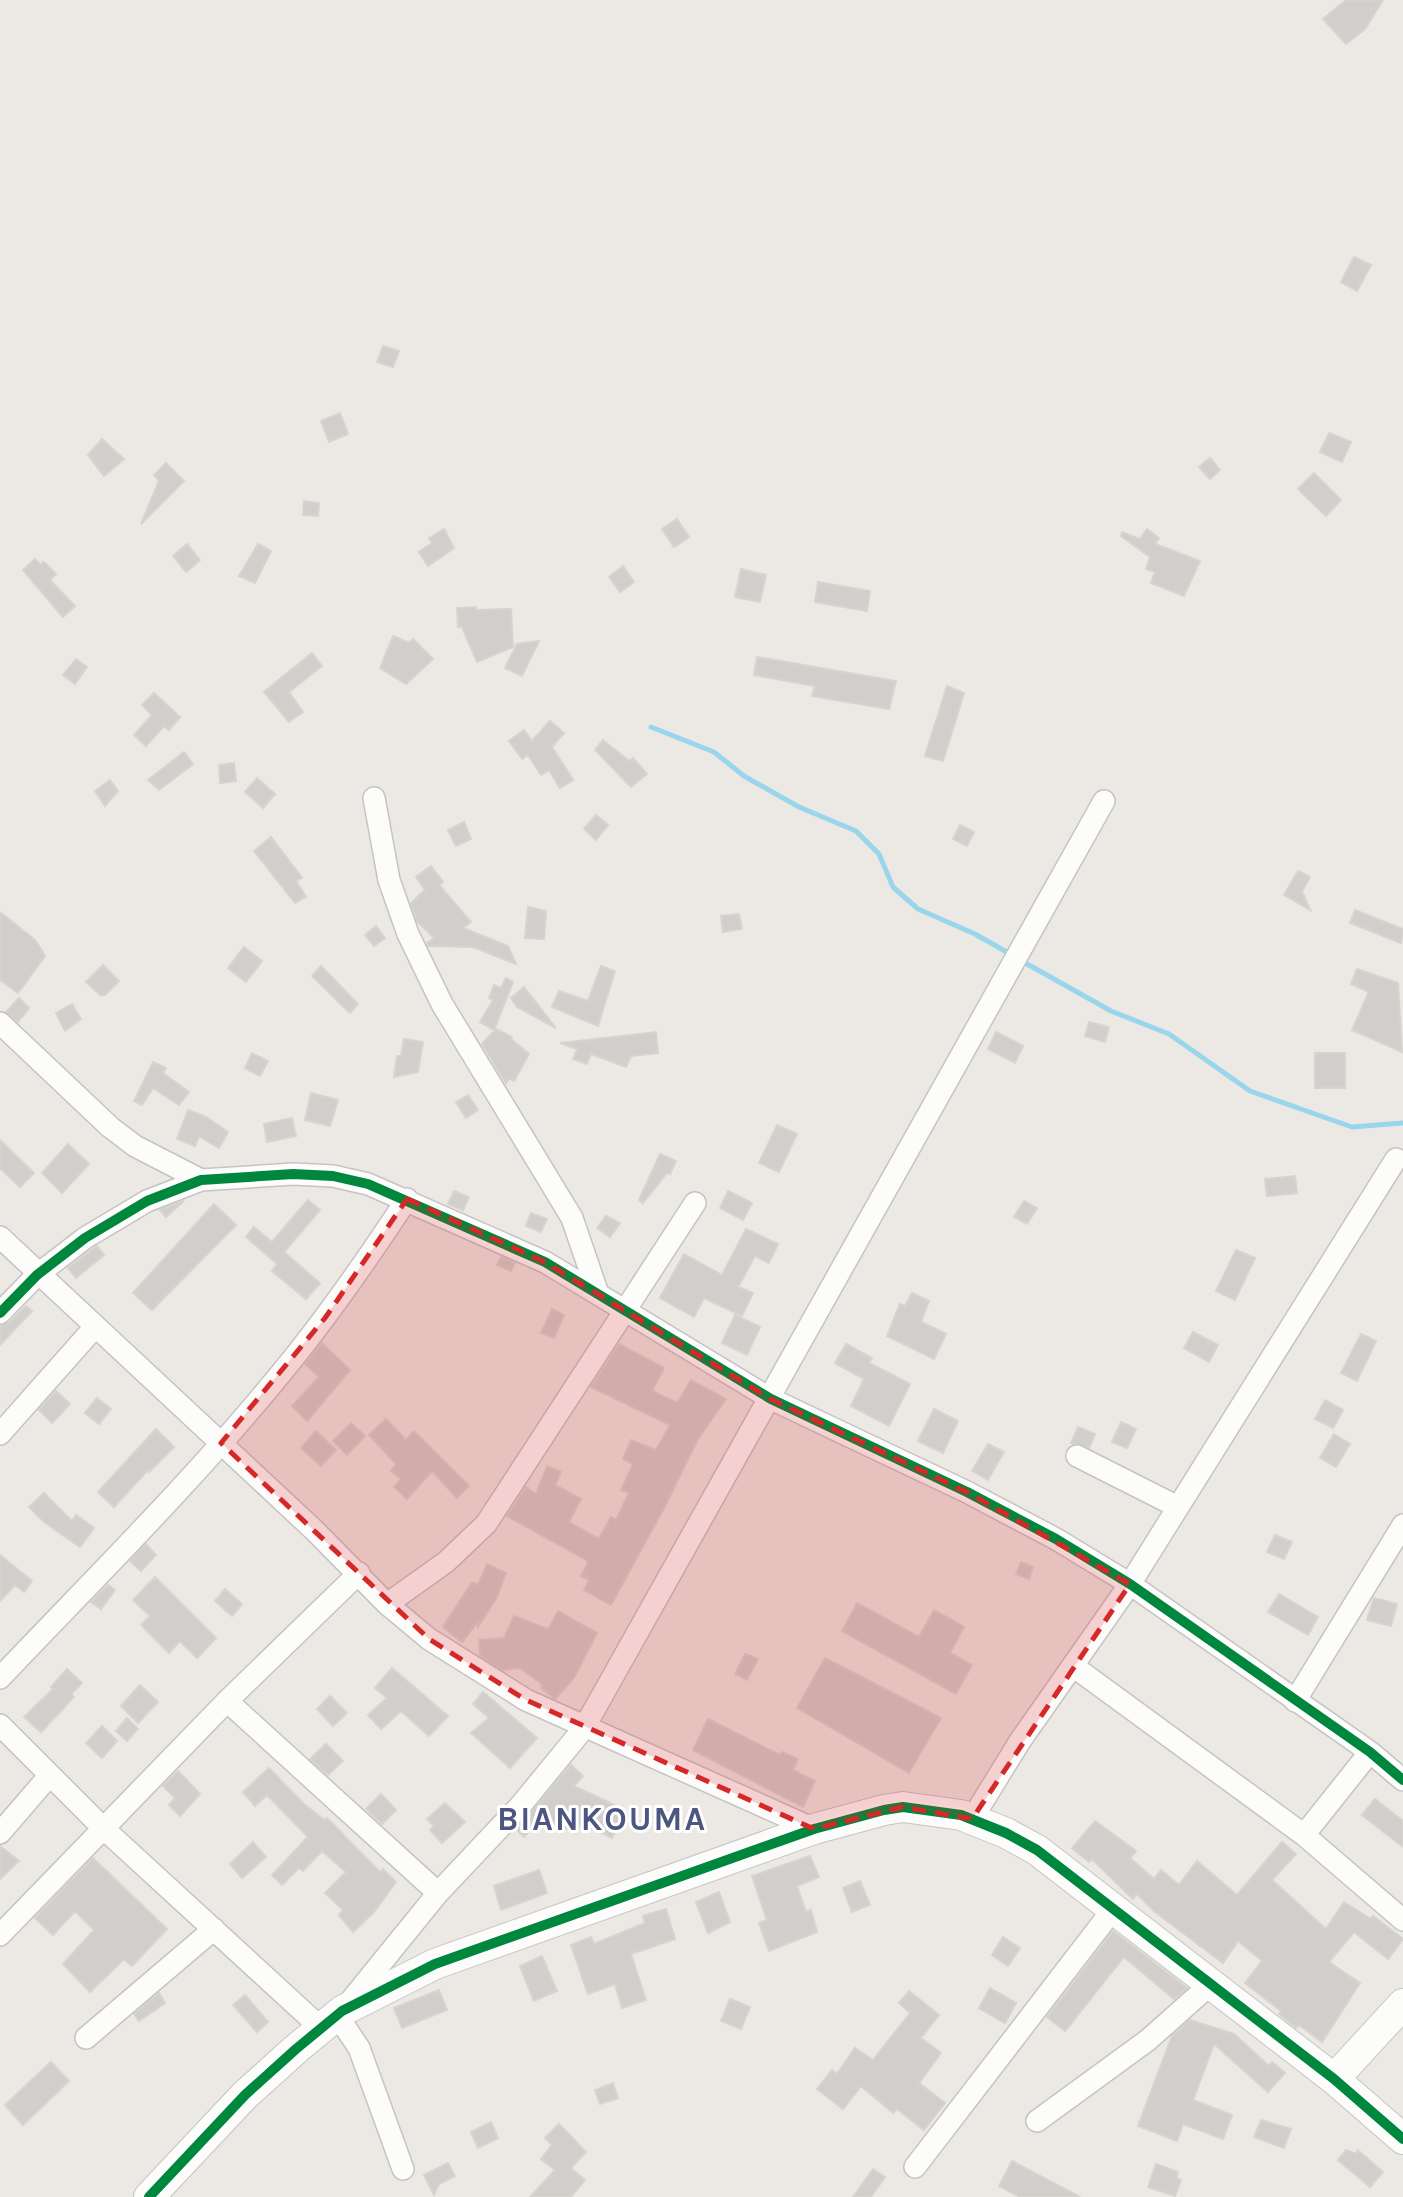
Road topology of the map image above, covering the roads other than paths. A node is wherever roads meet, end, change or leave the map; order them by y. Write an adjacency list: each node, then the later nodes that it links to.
1 (374, 798): 10 (street)
2 (1104, 801): 14 (street)
3 (0, 1023): 5 (street)
4 (1396, 1159): 18 (street)
5 (201, 1180): 6 (street); 9 (street)
6 (407, 1199): 10 (street); 16 (street)
7 (695, 1203): 11 (street)
8 (0, 1237): 9 (street)
9 (37, 1275): 12 (street); 13 (street)
10 (597, 1291): 11 (street)
11 (623, 1309): 14 (street); 22 (street)
12 (0, 1312)
13 (94, 1328): 15 (street); 16 (street)
14 (771, 1399): 21 (street); 28 (street)
15 (0, 1434)
16 (221, 1443): 20 (street); 24 (street)
17 (1077, 1456): 18 (street)
18 (1178, 1507): 21 (street)
19 (1403, 1525): 25 (street)
20 (359, 1573): 22 (street); 26 (street)
21 (1130, 1584): 23 (street); 25 (street)
22 (387, 1604): 28 (street)
23 (1073, 1665): 32 (street); 36 (street)
24 (0, 1678)
25 (1296, 1700): 29 (street)
26 (227, 1701): 33 (street); 37 (street)
27 (0, 1725): 30 (street)
28 (584, 1728): 34 (street); 37 (street)
29 (1370, 1752): 31 (street); 36 (street)
30 (50, 1775): 33 (street); 35 (street)
31 (1403, 1780)
32 (972, 1819): 34 (street); 38 (street)
33 (103, 1828): 40 (street); 41 (street)
34 (814, 1829): 44 (street)
35 (0, 1833)
36 (1304, 1835): 39 (street)
37 (438, 1893): 44 (street)
38 (1114, 1908): 42 (street); 49 (street)
39 (1403, 1920)
40 (214, 1929): 44 (street); 45 (street)
41 (0, 1935)
42 (1212, 1983): 46 (street); 47 (street)
43 (1403, 2004): 46 (street)
44 (333, 2018): 50 (street); 51 (street)
45 (86, 2038)
46 (1334, 2079): 48 (street)
47 (1037, 2121)
48 (1403, 2139)
49 (915, 2167)
50 (403, 2169)
51 (149, 2197)

